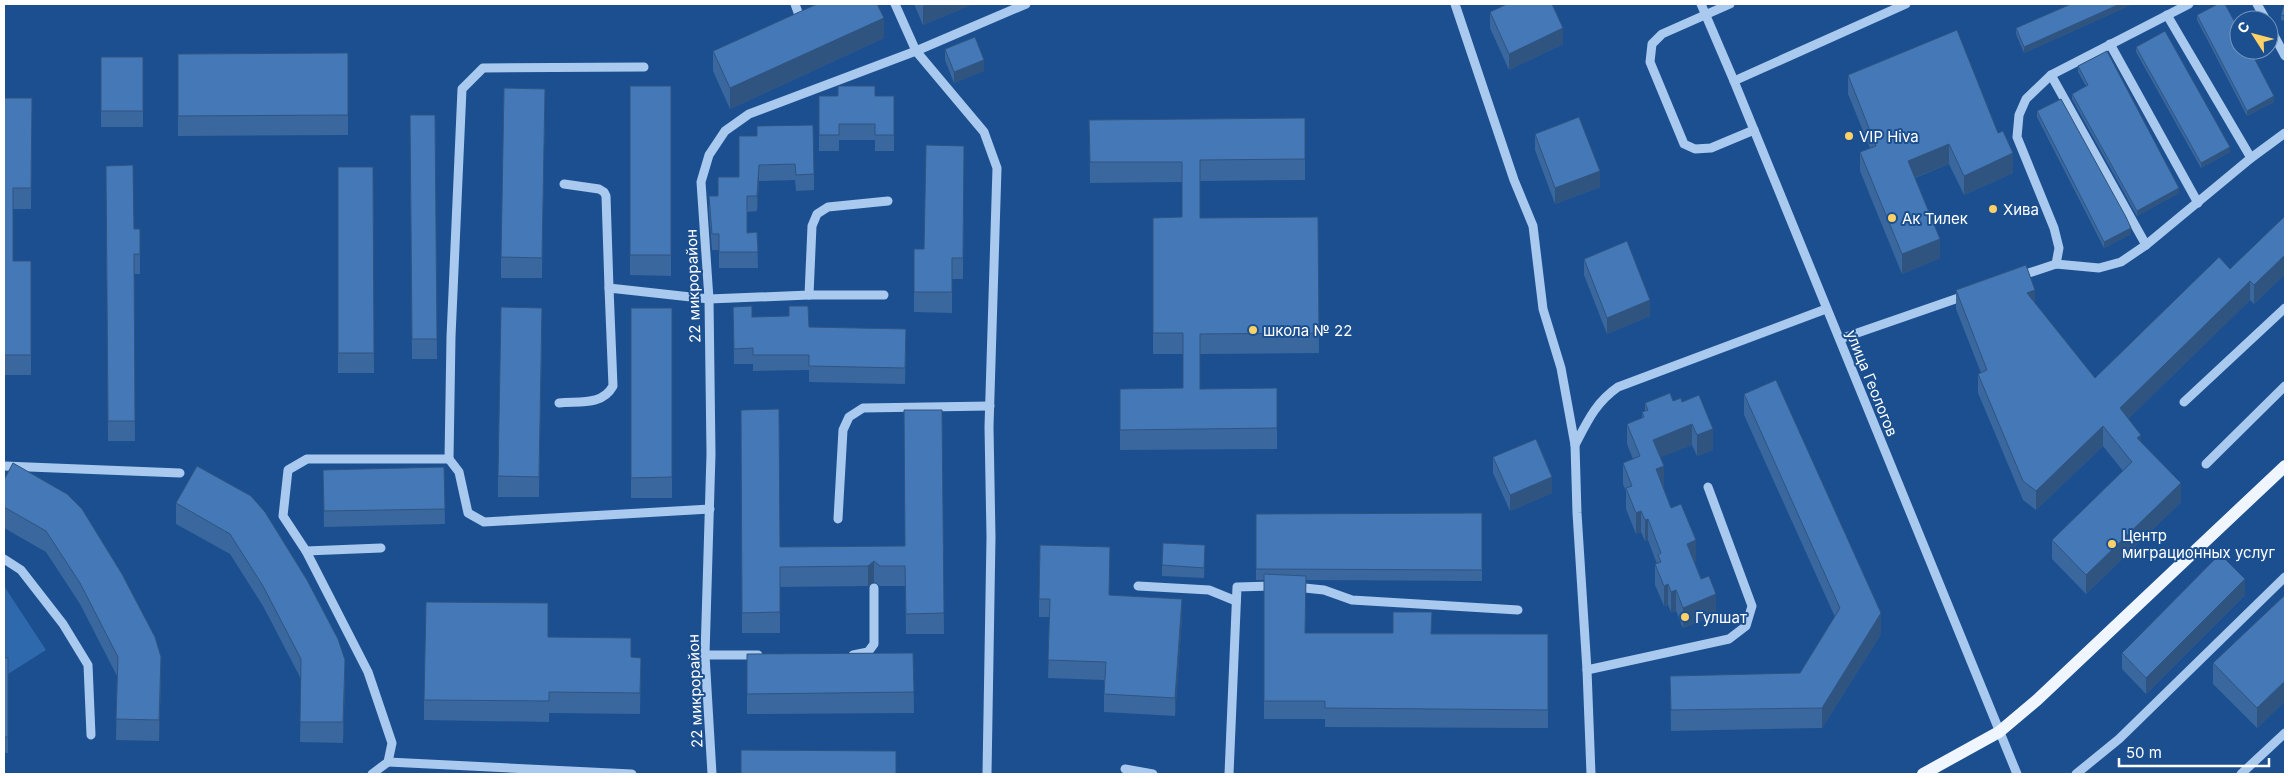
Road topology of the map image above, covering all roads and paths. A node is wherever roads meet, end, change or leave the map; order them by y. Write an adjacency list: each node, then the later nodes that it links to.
1 (795, 4): 11 (street)
2 (895, 4): 14 (street)
3 (1026, 4): 14 (street, 22 микрорайон)
4 (1455, 4): 40 (street)
5 (1701, 4): 9 (street, улица Геологов)
6 (1730, 4): 9 (street)
7 (1906, 4): 18 (street)
8 (2189, 4): 10 (street)
9 (1704, 14): 18 (street, улица Геологов); 19 (street)
10 (2166, 16): 12 (street); 21 (street)
11 (801, 21)
12 (2110, 44): 17 (street); 24 (street)
13 (2279, 45): 15 (street)
14 (916, 51): 32 (street, 22 микрорайон); 39 (street)
15 (2285, 56)
16 (644, 67): 41 (street)
17 (2051, 75): 25 (street); 26 (street)
18 (1734, 81): 19 (street, улица Геологов)
19 (1754, 130): 34 (street, улица Геологов)
20 (2285, 133): 21 (street)
21 (2251, 158): 24 (street)
22 (564, 184): 28 (street)
23 (888, 201): 30 (street)
24 (2198, 203): 25 (street)
25 (2146, 245): 26 (street)
26 (2056, 264): 27 (street)
27 (2009, 280)
28 (609, 288): 32 (street); 38 (street)
29 (1981, 290): 35 (street)
30 (808, 295): 31 (street); 32 (street)
31 (884, 295)
32 (709, 299): 47 (street, 22 микрорайон)
33 (2285, 308): 37 (street)
34 (1826, 309): 35 (street, улица Геологов); 40 (street)
35 (1840, 340): 61 (street, улица Геологов)
36 (2285, 386): 42 (street)
37 (2184, 402)
38 (559, 403)
39 (990, 406): 48 (street); 66 (street)
40 (1575, 445): 60 (street)
41 (450, 459): 47 (street); 50 (street)
42 (2206, 464)
43 (4, 466): 45 (street)
44 (2285, 466): 61 (main road)
45 (180, 473)
46 (1708, 487): 60 (street)
47 (710, 509): 57 (street, 22 микрорайон)
48 (838, 519)
49 (381, 548): 50 (street)
50 (306, 551): 64 (street)
51 (4, 559): 63 (street)
52 (2285, 577): 76 (street)
53 (1138, 586): 55 (street)
54 (874, 588): 59 (street)
55 (1236, 601): 56 (street); 72 (street)
56 (1518, 610)
57 (706, 655): 58 (street); 69 (street, 22 микрорайон)
58 (773, 655)
59 (840, 655)
60 (1587, 670): 73 (street)
61 (1998, 732): 74 (main road); 75 (street, улица Геологов)
62 (2285, 733): 77 (street)
63 (91, 735)
64 (388, 762): 67 (street); 68 (street)
65 (1125, 769): 71 (street)
66 (987, 773): 70 (street)
67 (372, 774)
68 (632, 774)
69 (712, 774)
70 (996, 774)
71 (1153, 774)
72 (1229, 774)
73 (1591, 774)
74 (1923, 774)
75 (2017, 774)
76 (2076, 774)
77 (2241, 774)

